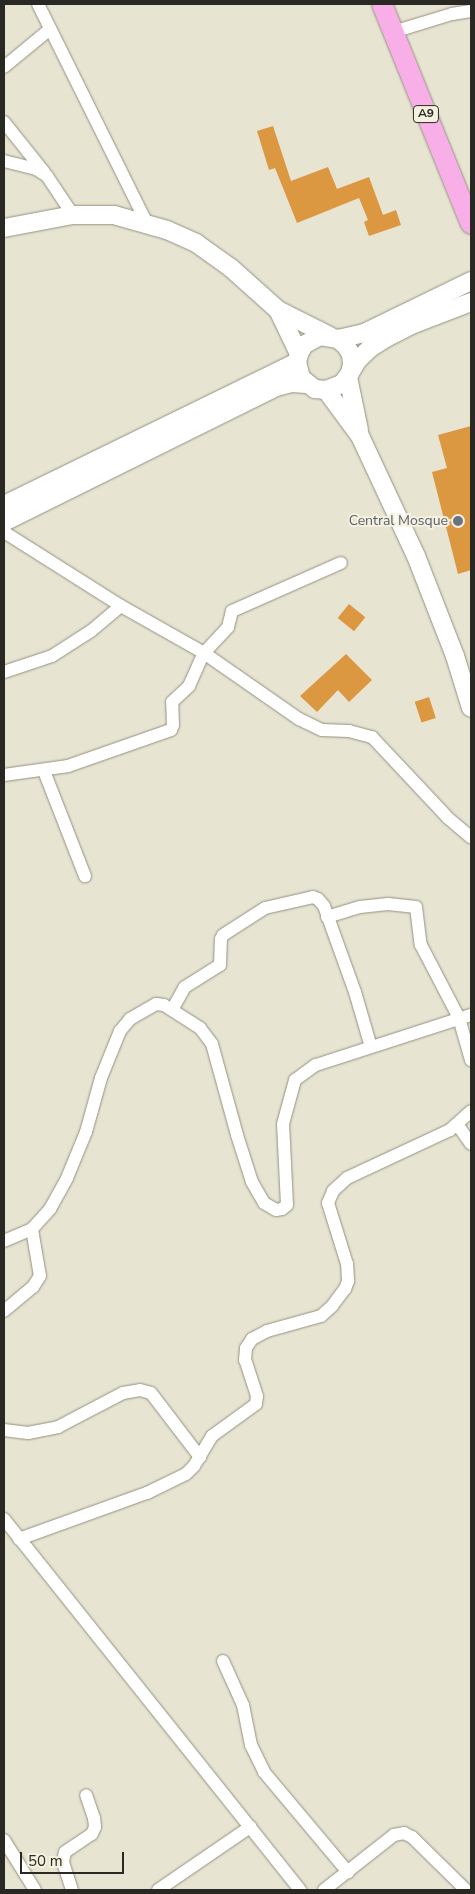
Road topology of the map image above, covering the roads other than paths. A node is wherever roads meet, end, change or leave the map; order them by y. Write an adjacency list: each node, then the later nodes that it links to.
1 (38, 4): 4 (street)
2 (382, 4): 5 (highway, A9)
3 (471, 11): 5 (street)
4 (50, 29): 6 (street); 11 (street)
5 (393, 32): 12 (highway, A9)
6 (4, 67)
7 (4, 122): 9 (street)
8 (4, 160): 9 (street)
9 (47, 176): 10 (street)
10 (73, 215): 11 (main road); 13 (main road)
11 (147, 224): 16 (main road)
12 (471, 224)
13 (4, 228)
14 (471, 281): 17 (main road)
15 (471, 302): 19 (main road)
16 (278, 310): 17 (main road); 18 (main road)
17 (334, 338): 18 (main road); 19 (main road)
18 (298, 358): 20 (main road); 23 (main road)
19 (349, 375): 21 (main road); 22 (main road)
20 (306, 384): 21 (main road); 24 (main road)
21 (326, 390): 22 (main road)
22 (360, 436): 30 (main road)
23 (4, 505)
24 (4, 522)
25 (4, 532): 27 (street)
26 (341, 563): 28 (street)
27 (121, 606): 28 (street); 29 (street)
28 (204, 653): 31 (street); 33 (street)
29 (4, 672)
30 (471, 708)
31 (44, 771): 32 (street); 34 (street)
32 (4, 775)
33 (471, 837)
34 (85, 876)
35 (327, 917): 36 (street); 38 (street); 39 (street)
36 (172, 1010): 39 (street); 44 (street)
37 (471, 1015): 38 (street)
38 (458, 1018): 39 (street); 40 (street)
39 (371, 1047)
40 (471, 1060)
41 (471, 1111): 42 (street)
42 (457, 1124): 43 (street); 48 (street)
43 (471, 1144)
44 (32, 1229): 45 (street); 46 (street)
45 (4, 1241)
46 (4, 1312)
47 (4, 1430): 48 (street)
48 (200, 1457): 50 (street)
49 (5, 1524): 50 (street)
50 (19, 1539): 53 (street)
51 (223, 1661): 55 (street)
52 (86, 1795): 57 (street)
53 (250, 1827): 58 (street); 59 (street)
54 (4, 1840): 56 (street)
55 (348, 1872): 60 (street); 61 (street)
56 (35, 1890)
57 (72, 1890)
58 (158, 1890)
59 (300, 1890)
60 (324, 1890)
61 (466, 1890)

